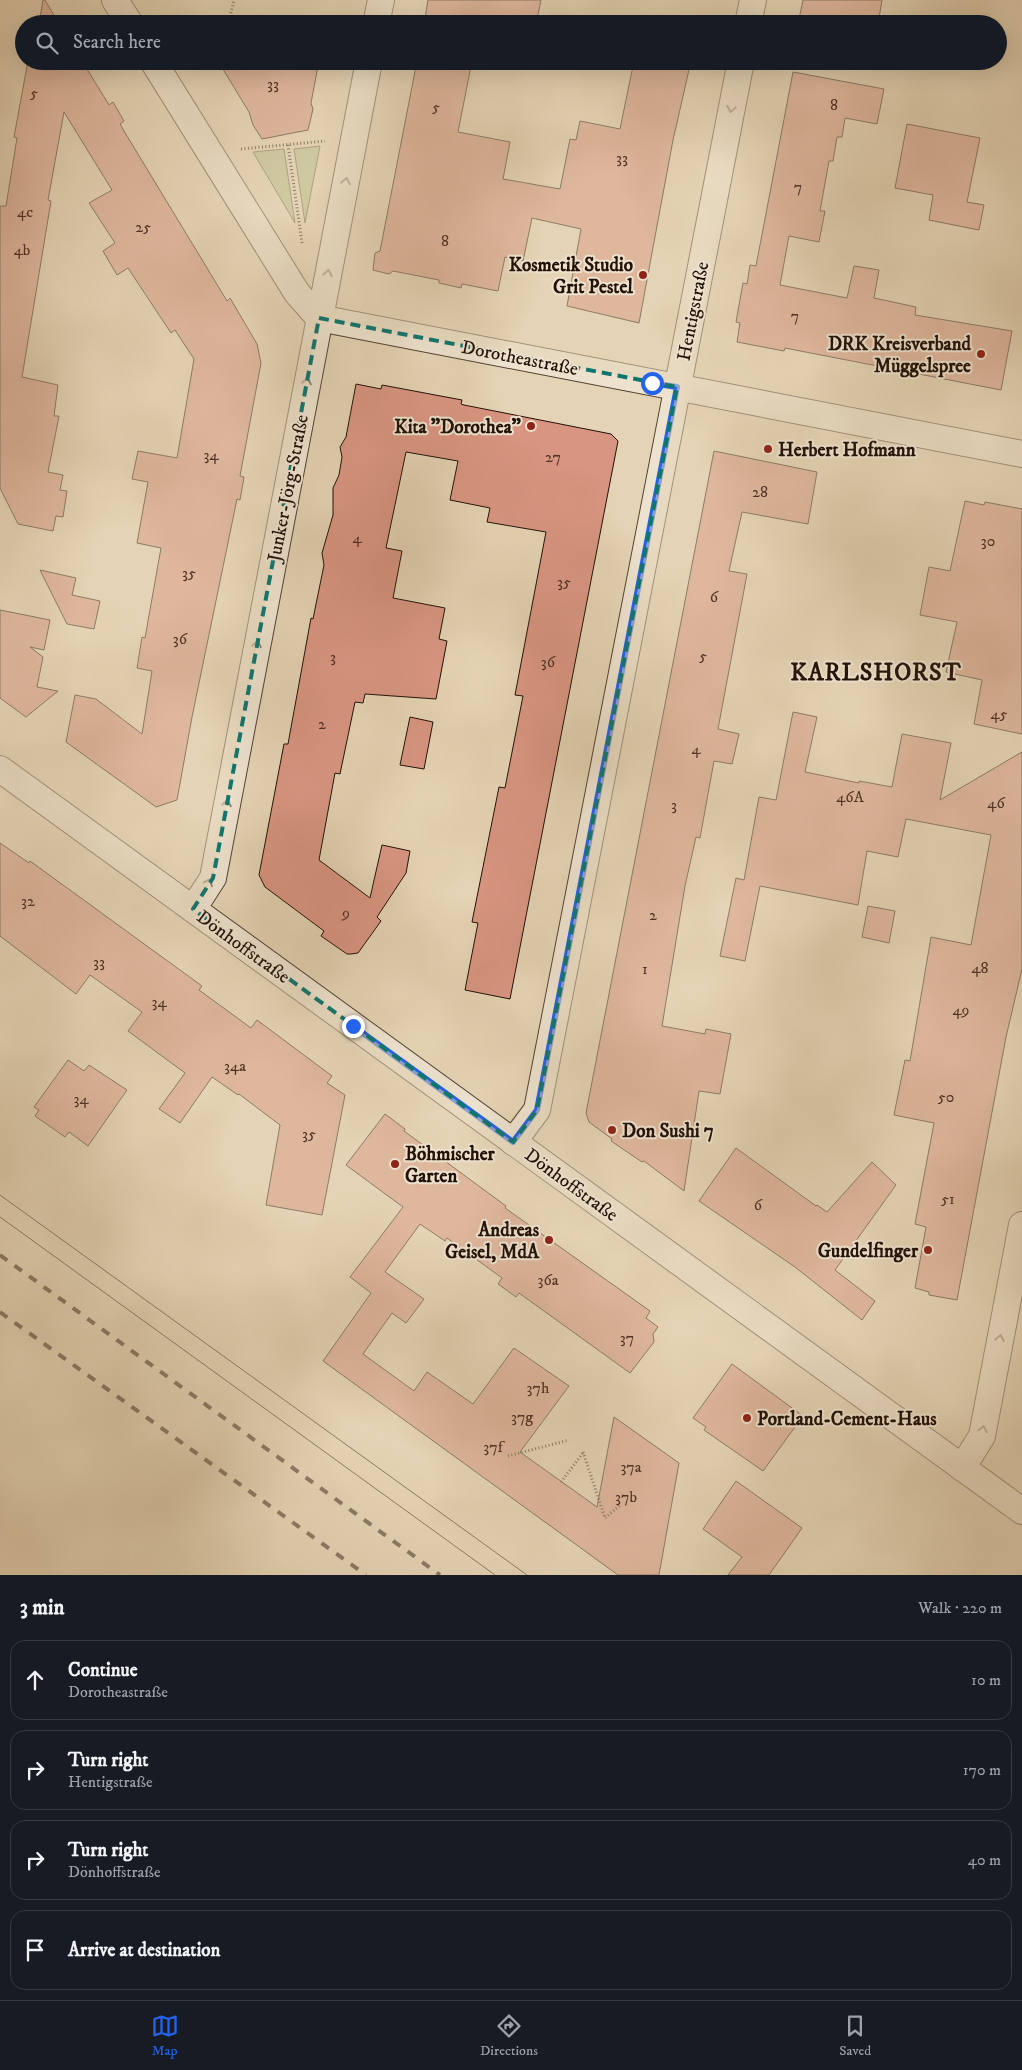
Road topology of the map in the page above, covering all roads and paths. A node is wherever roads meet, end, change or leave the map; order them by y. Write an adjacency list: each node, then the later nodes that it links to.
1 (115, 0): 5 (street)
2 (234, 0): 6 (path)
3 (381, 0): 7 (street)
4 (753, 0): 8 (street)
5 (124, 15)
6 (230, 15)
7 (378, 15)
8 (750, 15)
9 (159, 70): 16 (street)
10 (367, 70): 16 (street, Junker-Jörg-Straße, one-way to 10)
11 (739, 70): 17 (street, Hentigstraße, one-way to 17)
12 (326, 140): 13 (path)
13 (288, 145): 14 (path); 15 (path)
14 (238, 150)
15 (303, 249)
16 (320, 318): 17 (street, Dorotheastraße); 20 (street, Junker-Jörg-Straße, one-way to 16)
17 (677, 387): 18 (street, Dorotheastraße); 21 (street, Hentigstraße)
18 (1022, 454)
19 (0, 769): 20 (street, Dönhoffstraße)
20 (193, 909): 21 (street, Dönhoffstraße)
21 (513, 1142): 25 (street, Dönhoffstraße)
22 (1022, 1225): 25 (street, one-way to 22)
23 (569, 1440): 24 (path)
24 (508, 1456)
25 (962, 1468): 28 (street, Dönhoffstraße)
26 (561, 1482): 27 (path)
27 (620, 1504)
28 (1022, 1511)

